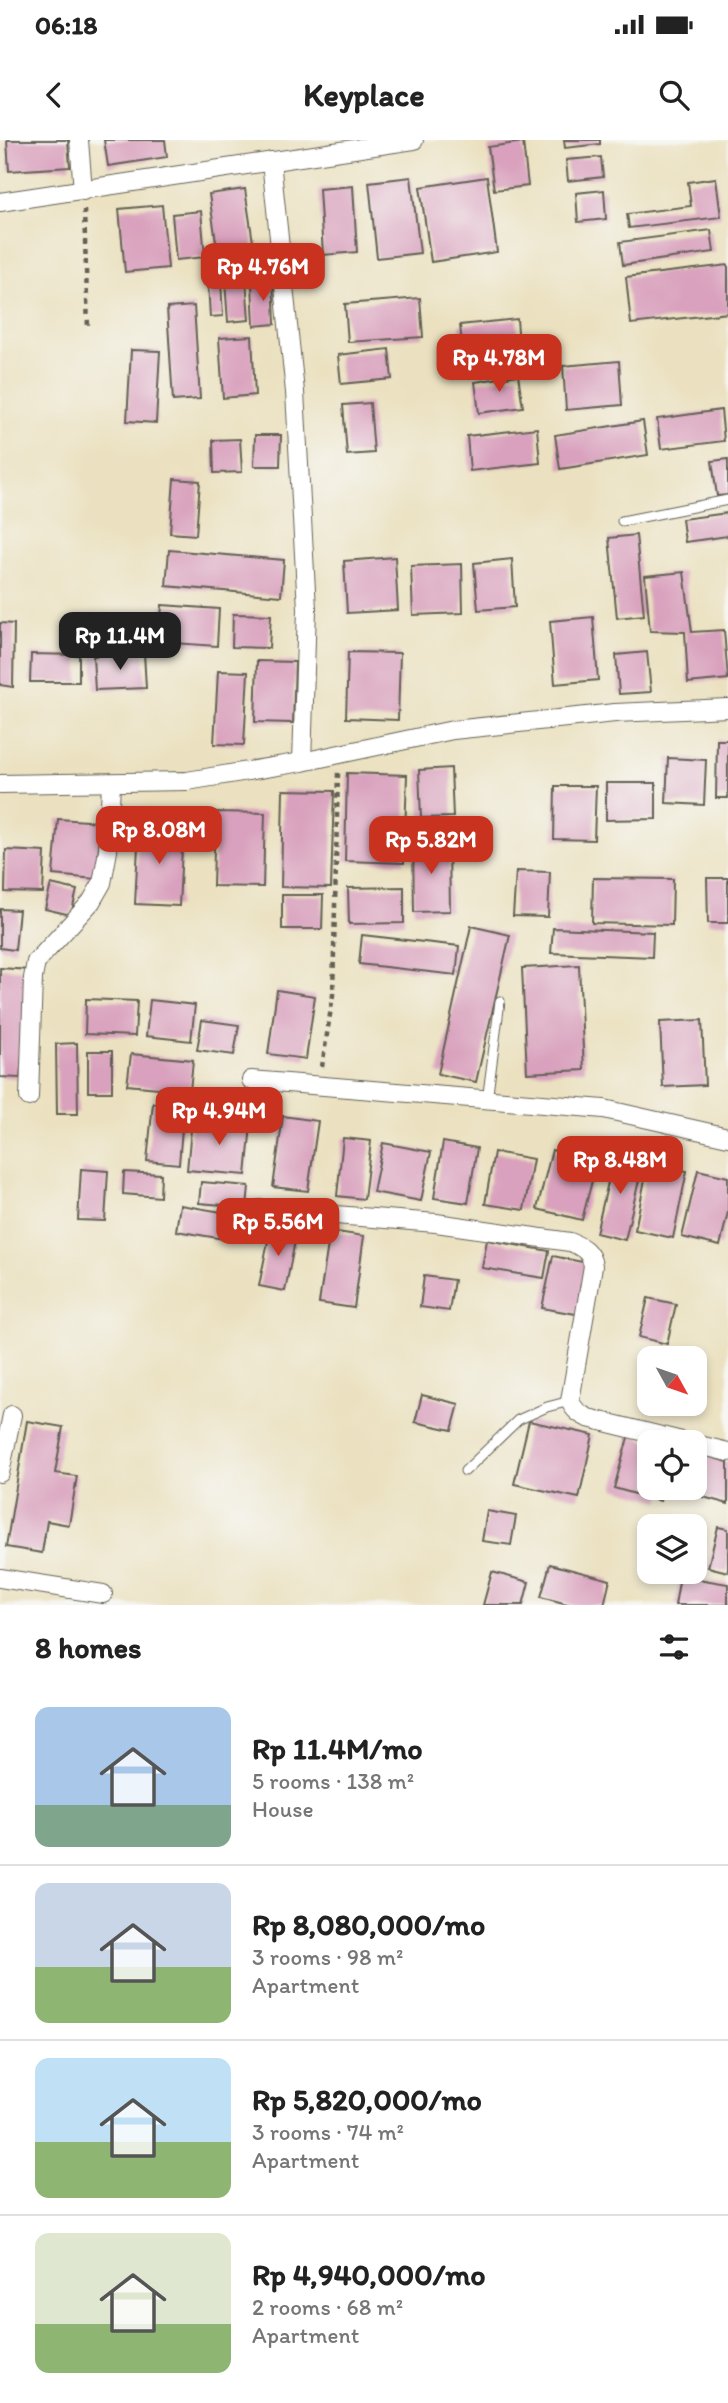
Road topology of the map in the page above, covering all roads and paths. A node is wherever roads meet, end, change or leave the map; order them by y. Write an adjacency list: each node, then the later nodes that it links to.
1 (79, 140): 5 (street)
2 (414, 140): 3 (street)
3 (363, 143): 4 (street)
4 (271, 161): 5 (street); 12 (street)
5 (83, 191): 6 (street); 7 (path)
6 (0, 202)
7 (88, 328)
8 (728, 500): 9 (lane)
9 (622, 521)
10 (728, 708): 11 (street)
11 (338, 753): 12 (street); 17 (path)
12 (302, 762): 13 (street)
13 (111, 783): 14 (street); 18 (street)
14 (0, 784)
15 (500, 1001): 19 (lane)
16 (251, 1080): 17 (street)
17 (319, 1084): 19 (street)
18 (29, 1097)
19 (487, 1101): 20 (street)
20 (728, 1137)
21 (260, 1209): 22 (street)
22 (570, 1401): 24 (street); 27 (lane)
23 (12, 1415): 28 (street)
24 (637, 1430)
25 (707, 1447): 26 (street)
26 (728, 1452)
27 (465, 1471)
28 (0, 1473)
29 (0, 1578): 30 (street)
30 (103, 1594)

